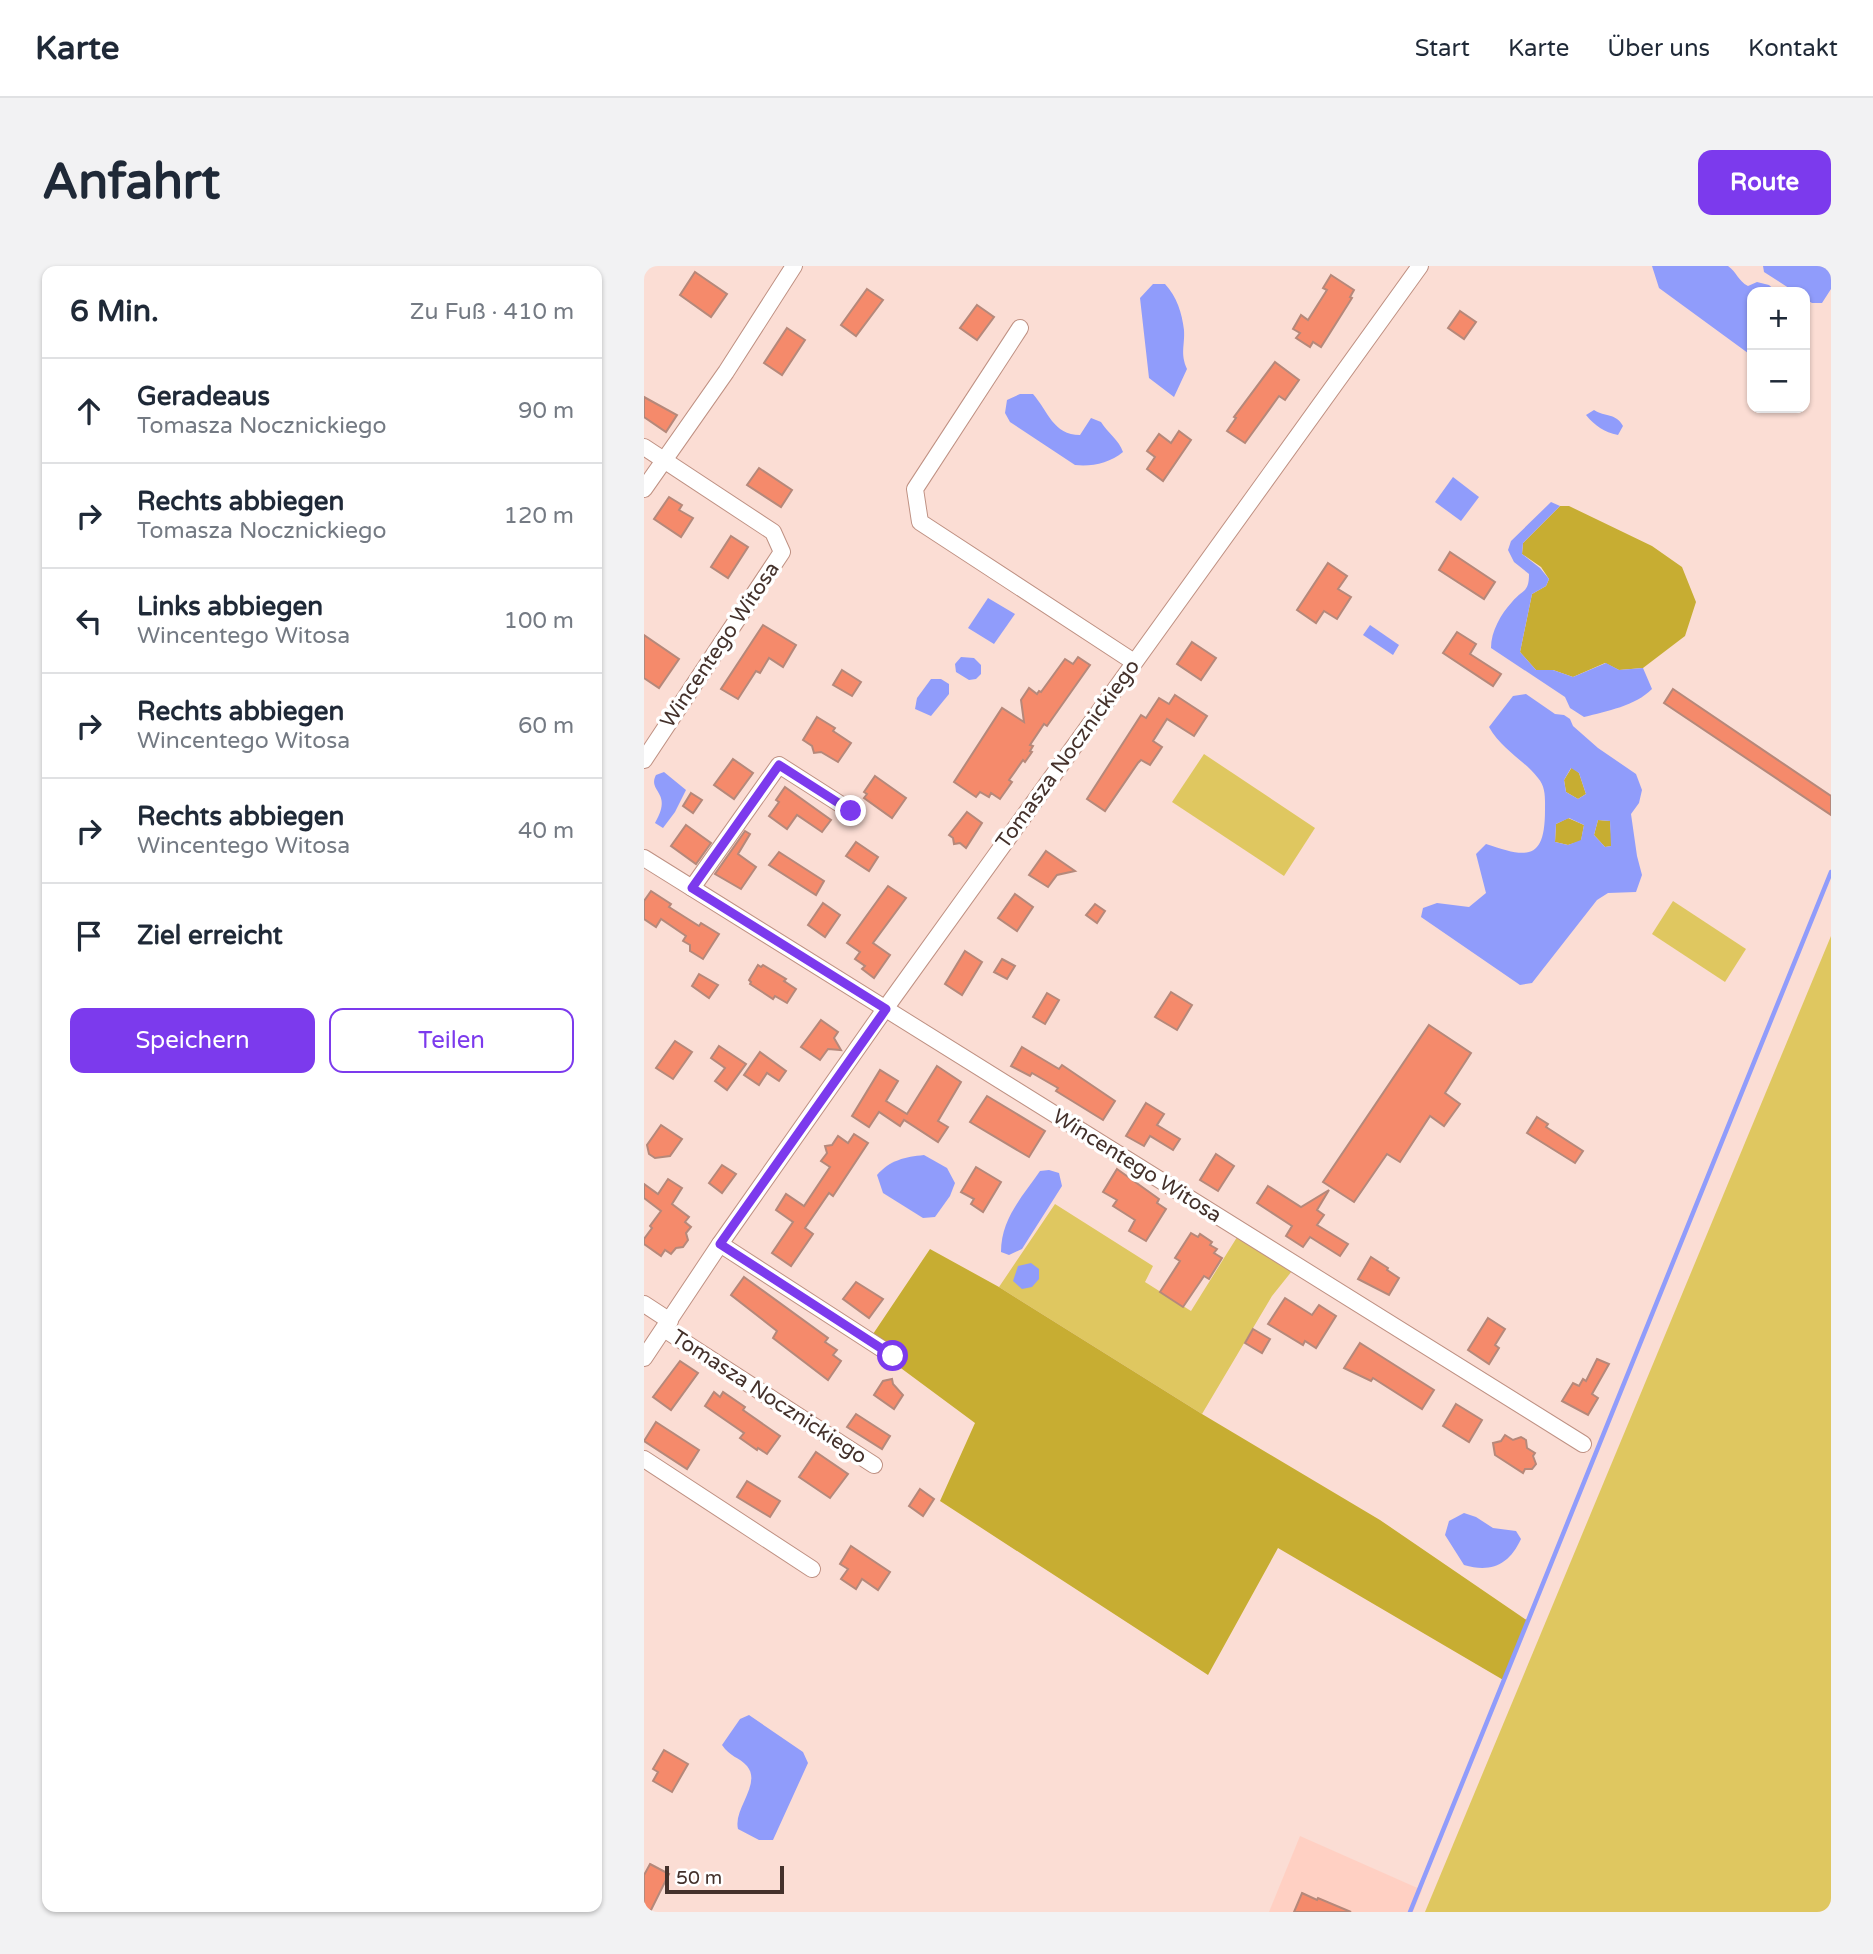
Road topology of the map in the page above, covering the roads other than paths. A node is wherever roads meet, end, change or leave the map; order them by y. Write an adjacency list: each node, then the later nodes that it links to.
1 (794, 266): 5 (street)
2 (1420, 266): 7 (street, Tomasza Nocznickiego)
3 (1020, 328): 7 (street)
4 (644, 447): 5 (street, Wincentego Witosa)
5 (664, 460): 6 (street); 8 (street, Wincentego Witosa)
6 (644, 489)
7 (1134, 662): 12 (street, Tomasza Nocznickiego)
8 (644, 760)
9 (851, 811): 11 (street)
10 (644, 858): 11 (street, Wincentego Witosa)
11 (692, 888): 12 (street, Wincentego Witosa)
12 (886, 1009): 13 (street, Tomasza Nocznickiego); 18 (street, Wincentego Witosa)
13 (720, 1244): 15 (street, Tomasza Nocznickiego); 16 (street)
14 (644, 1304): 15 (street, Tomasza Nocznickiego)
15 (667, 1325): 17 (street, Tomasza Nocznickiego); 20 (street, Tomasza Nocznickiego)
16 (893, 1356)
17 (644, 1358)
18 (1583, 1444)
19 (644, 1459): 21 (street)
20 (874, 1465)
21 (811, 1569)

